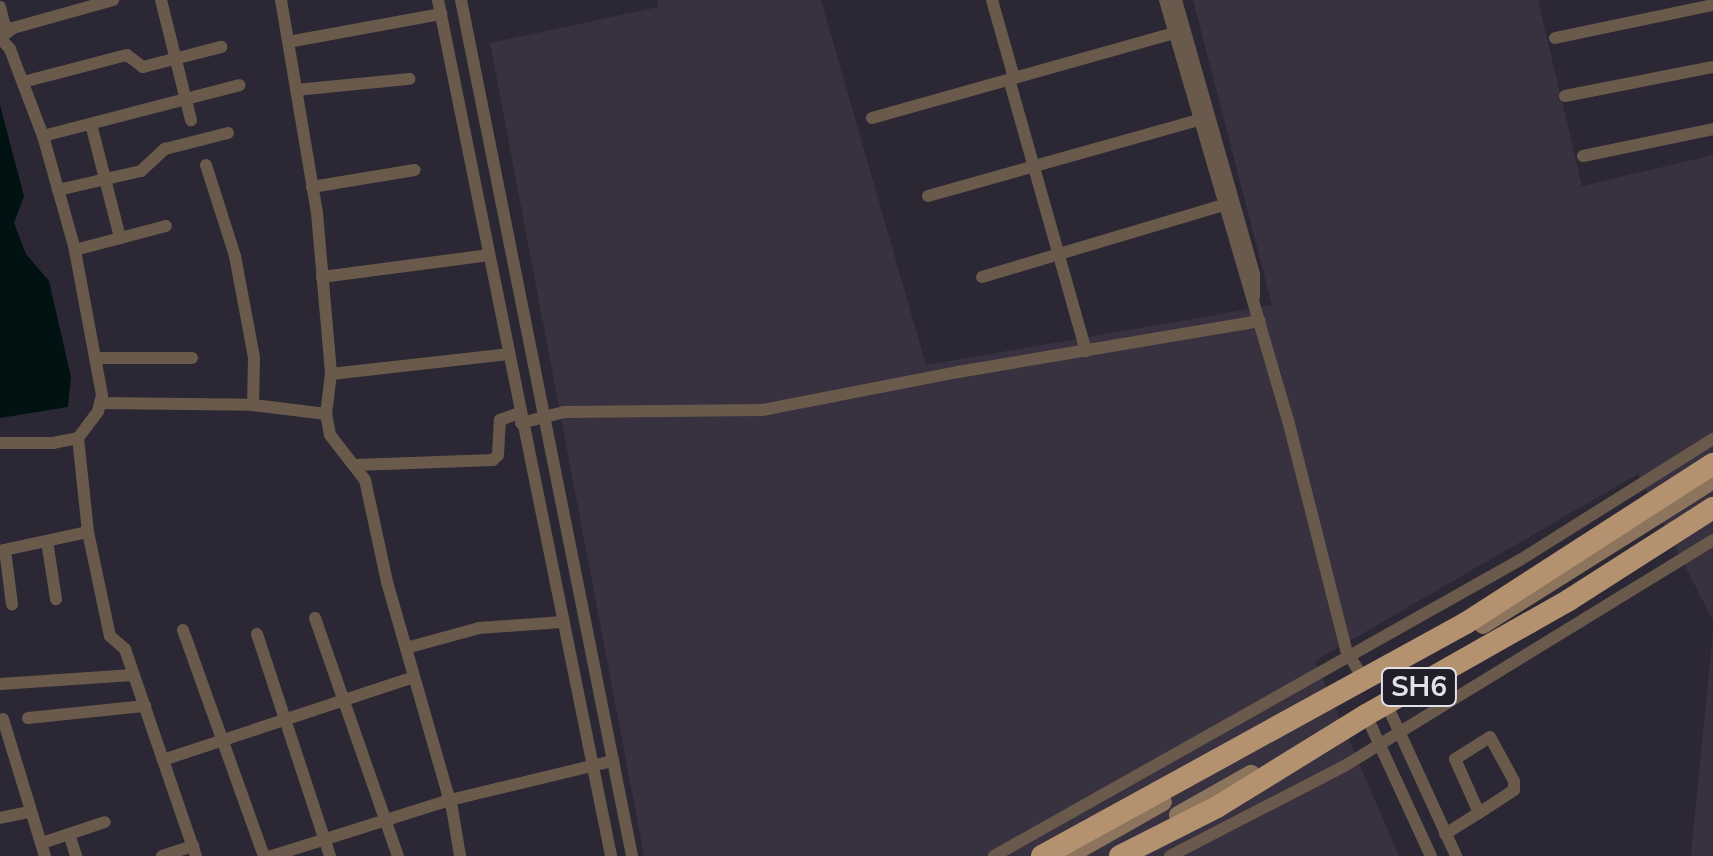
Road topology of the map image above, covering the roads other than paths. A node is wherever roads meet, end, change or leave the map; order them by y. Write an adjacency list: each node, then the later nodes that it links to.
1 (161, 0): 16 (street)
2 (282, 0): 14 (street)
3 (461, 0): 58 (street)
4 (992, 0): 19 (street)
5 (1164, 0): 12 (street)
6 (1176, 0): 48 (street)
7 (104, 1): 11 (street)
8 (1713, 5): 13 (street)
9 (0, 7): 11 (street)
10 (440, 7): 14 (street); 45 (street)
11 (6, 31): 20 (street)
12 (1174, 33): 19 (street); 27 (street)
13 (1555, 38)
14 (288, 42): 22 (street)
15 (221, 48): 16 (street)
16 (176, 59): 20 (street); 24 (street)
17 (1713, 67): 23 (street)
18 (409, 79): 22 (street)
19 (1011, 79): 25 (street); 34 (street)
20 (23, 82): 31 (street)
21 (240, 85): 24 (street)
22 (296, 90): 37 (street)
23 (1565, 96)
24 (186, 99): 26 (street); 28 (street)
25 (872, 118)
26 (191, 120)
27 (1199, 120): 34 (street); 40 (street)
28 (91, 124): 31 (street); 36 (street)
29 (1713, 129): 32 (street)
30 (228, 133): 36 (street)
31 (43, 136): 38 (street)
32 (1583, 156)
33 (206, 165): 56 (street)
34 (1033, 166): 39 (street); 44 (street)
35 (415, 170): 37 (street)
36 (104, 179): 38 (street); 42 (street)
37 (312, 187): 46 (street)
38 (58, 190): 43 (street)
39 (928, 196)
40 (1222, 205): 44 (street); 48 (street)
41 (166, 226): 42 (street)
42 (120, 238): 43 (street)
43 (75, 250): 52 (street)
44 (1059, 255): 47 (street); 50 (street)
45 (488, 256): 46 (street); 51 (street)
46 (322, 277): 54 (street)
47 (982, 278)
48 (1254, 297): 49 (street)
49 (1260, 321): 50 (street); 79 (street)
50 (1086, 351): 58 (street)
51 (508, 354): 54 (street); 59 (street)
52 (96, 358): 53 (street); 55 (street)
53 (192, 358)
54 (331, 374): 57 (street)
55 (100, 403): 56 (street); 60 (street)
56 (252, 405): 57 (street)
57 (326, 414): 64 (street)
58 (544, 416): 59 (street); 94 (street)
59 (520, 418): 64 (street); 75 (street)
60 (78, 438): 62 (street); 68 (street)
61 (1713, 439): 79 (street)
62 (0, 443)
63 (1713, 464): 82 (highway)
64 (356, 465): 78 (street)
65 (1713, 480): 117 (main road)
66 (1713, 494): 118 (main road)
67 (1713, 508): 86 (highway, SH6)
68 (88, 532): 70 (street); 80 (street)
69 (1713, 540): 90 (street)
70 (46, 541): 71 (street); 72 (street)
71 (2, 551): 73 (street)
72 (56, 599)
73 (12, 604)
74 (315, 618): 84 (street)
75 (562, 622): 78 (street); 95 (street)
76 (183, 630): 91 (street)
77 (257, 634): 89 (street)
78 (406, 648): 81 (street)
79 (1350, 656): 82 (street); 115 (street)
80 (133, 675): 83 (street); 85 (street)
81 (414, 677): 84 (street); 96 (street)
82 (1362, 677): 116 (highway)
83 (0, 684)
84 (346, 700): 89 (street); 100 (street)
85 (145, 706): 87 (street); 93 (street)
86 (1377, 710): 90 (street); 92 (street); 119 (highway, SH6)
87 (28, 718)
88 (2, 719): 97 (street)
89 (284, 720): 91 (street); 104 (street)
90 (1400, 732): 92 (street); 103 (street)
91 (223, 740): 93 (street); 109 (street)
92 (1379, 744): 120 (street); 121 (street)
93 (163, 760): 106 (street)
94 (613, 761): 95 (street); 114 (street)
95 (591, 765): 96 (street); 113 (street)
96 (450, 800): 100 (street); 112 (street)
97 (29, 812): 99 (street); 105 (street)
98 (1479, 813): 98 (street); 103 (street)
99 (0, 818)
100 (385, 819): 104 (street); 111 (street)
101 (104, 822): 102 (street)
102 (69, 834): 105 (street); 107 (street)
103 (1446, 834): 122 (street)
104 (323, 837): 109 (street); 110 (street)
105 (43, 850)
106 (195, 851): 108 (street)
107 (76, 856)
108 (162, 856)
109 (268, 856)
110 (330, 856)
111 (398, 856)
112 (460, 856)
113 (611, 856)
114 (632, 856)
115 (994, 856)
116 (1042, 856)
117 (1068, 856)
118 (1103, 856)
119 (1120, 856)
120 (1170, 856)
121 (1432, 856)
122 (1456, 856)

